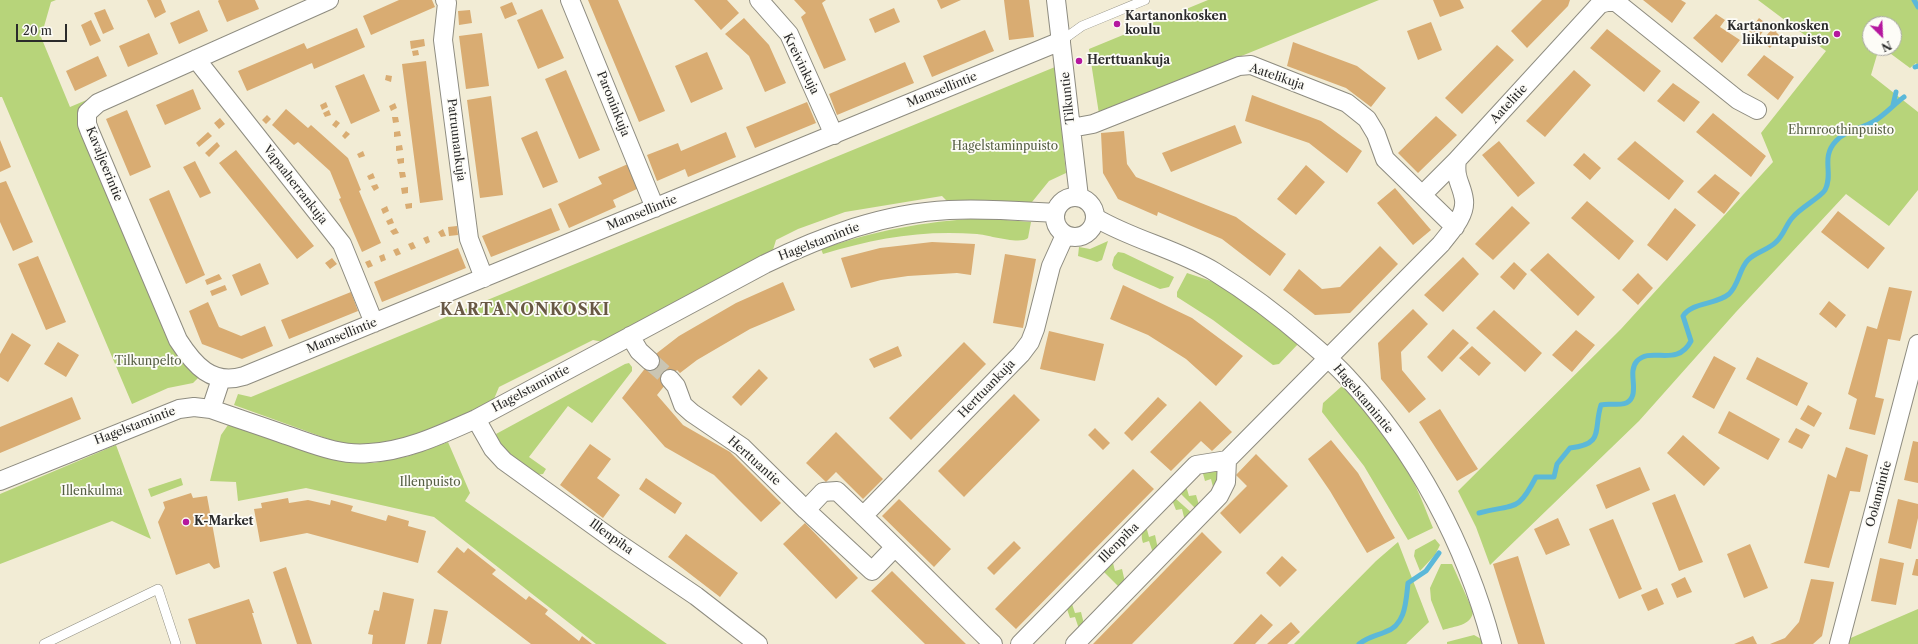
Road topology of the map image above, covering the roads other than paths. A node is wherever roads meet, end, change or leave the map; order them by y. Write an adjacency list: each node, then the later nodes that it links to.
1 (329, 0): 8 (street, Kavaljeerintie)
2 (445, 0): 20 (street, Patruunankuja)
3 (570, 0): 15 (street, Paroninkuja)
4 (759, 0): 11 (street, Kreivinkuja)
5 (1056, 0): 7 (street, Tilkuntie)
6 (1145, 0): 7 (lane)
7 (1061, 41): 10 (street, Tilkuntie); 11 (street, Mamsellintie)
8 (196, 59): 21 (street, Vapaaherrankuja); 26 (street, Kavaljeerintie)
9 (1757, 110): 12 (street, Aatelitie)
10 (1071, 128): 13 (street, Aatelikuja); 14 (street, Tilkuntie)
11 (834, 135): 15 (street, Mamsellintie)
12 (1457, 160): 13 (street); 18 (street)
13 (1422, 195): 18 (street, Aatelikuja)
14 (1079, 197): 16 (street); 17 (street)
15 (655, 208): 20 (street, Mamsellintie)
16 (1056, 213): 19 (street); 22 (street, Hagelstamintie)
17 (1096, 218): 19 (street); 24 (street, Hagelstamintie)
18 (1455, 227): 24 (street)
19 (1065, 234): 33 (street, Herttuankuja)
20 (484, 278): 21 (street, Mamsellintie)
21 (374, 323): 26 (street, Mamsellintie)
22 (630, 336): 25 (street); 29 (street, Hagelstamintie)
23 (1918, 344): 42 (street, Oolannintie)
24 (1328, 359): 30 (street); 41 (street, Hagelstamintie)
25 (650, 361)
26 (221, 379): 28 (street)
27 (670, 379): 32 (street, Herttuantie)
28 (211, 409): 29 (street, Hagelstamintie); 31 (street, Hagelstamintie)
29 (476, 419): 37 (street, Illenpiha)
30 (1227, 460): 39 (street, Illenpiha); 40 (street)
31 (0, 481)
32 (806, 510): 33 (street); 34 (street, Herttuantie)
33 (863, 516): 34 (street)
34 (895, 548): 38 (street)
35 (44, 644): 36 (lane)
36 (176, 644)
37 (758, 644)
38 (993, 644)
39 (1020, 644)
40 (1075, 644)
41 (1492, 644)
42 (1839, 644)

